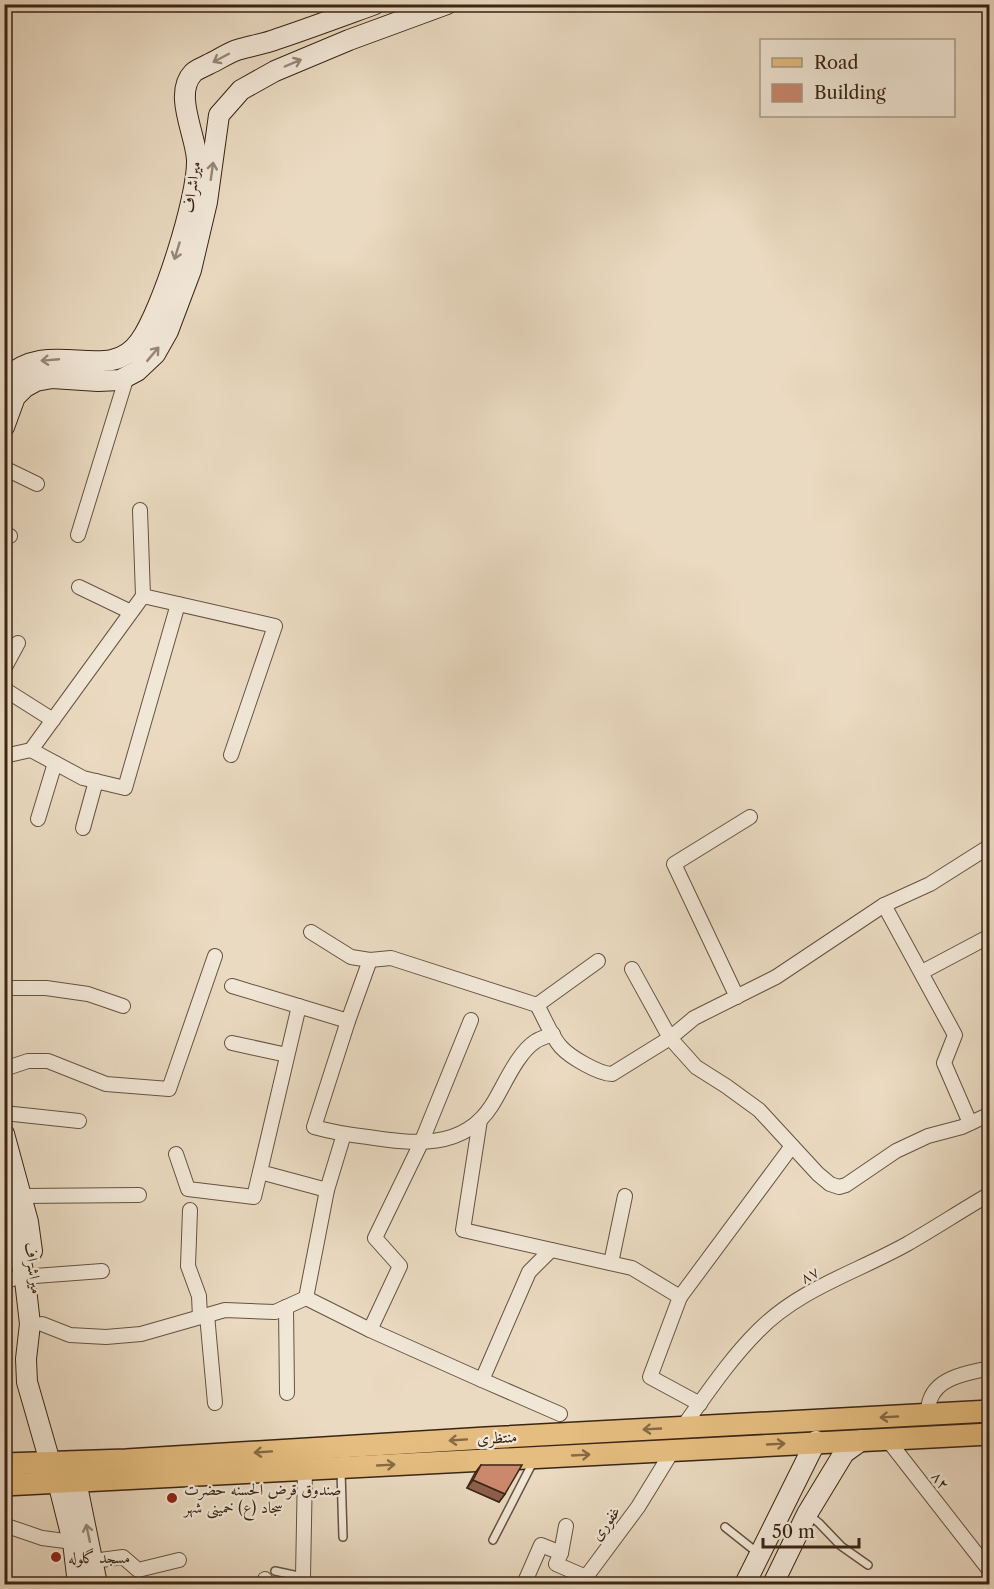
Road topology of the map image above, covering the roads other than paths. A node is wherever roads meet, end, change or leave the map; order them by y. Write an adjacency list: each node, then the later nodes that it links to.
1 (375, 4): 3 (street, میراشراف)
2 (447, 4): 4 (street, one-way to 2)
3 (253, 46): 4 (street); 6 (street, میراشراف, one-way to 6)
4 (263, 78): 5 (street, میراشراف, one-way to 4)
5 (127, 376): 7 (street, میراشراف); 11 (street)
6 (4, 380)
7 (4, 427)
8 (4, 468): 9 (street)
9 (37, 484)
10 (140, 510): 13 (street)
11 (78, 535)
12 (79, 587): 15 (street)
13 (143, 596): 14 (street); 15 (street)
14 (178, 604): 21 (street); 24 (street)
15 (131, 612): 19 (street)
16 (18, 643): 17 (street)
17 (4, 669)
18 (4, 689): 19 (street)
19 (54, 720): 20 (street)
20 (31, 750): 22 (street); 23 (street)
21 (231, 755)
22 (4, 756)
23 (55, 763): 24 (street); 26 (street)
24 (96, 781): 27 (street)
25 (750, 817): 39 (street)
26 (38, 819)
27 (83, 828)
28 (990, 846): 29 (street)
29 (884, 905): 36 (street); 39 (street)
30 (311, 932): 33 (street)
31 (990, 936): 36 (street)
32 (214, 956): 49 (street)
33 (370, 960): 41 (street); 44 (street)
34 (598, 961): 41 (street)
35 (633, 969): 46 (street)
36 (922, 972): 54 (street)
37 (232, 986): 42 (street)
38 (4, 988): 40 (street)
39 (737, 997): 46 (street)
40 (123, 1005)
41 (537, 1005): 45 (street)
42 (299, 1006): 44 (street); 48 (street)
43 (471, 1020): 57 (street)
44 (348, 1021): 56 (street)
45 (553, 1034): 46 (street); 53 (street)
46 (670, 1038): 58 (street)
47 (232, 1043): 48 (street)
48 (287, 1055): 60 (street)
49 (4, 1069)
50 (4, 1113): 52 (street)
51 (990, 1114): 54 (street)
52 (79, 1120)
53 (480, 1120): 57 (street); 68 (street)
54 (970, 1123): 58 (street)
55 (4, 1134): 65 (street, میراشراف)
56 (344, 1134): 57 (street); 62 (street)
57 (421, 1143): 78 (street)
58 (792, 1146): 73 (street)
59 (176, 1154): 60 (street)
60 (260, 1172): 62 (street)
61 (4, 1185): 71 (street, میراشراف)
62 (327, 1190): 74 (street)
63 (990, 1194): 83 (street, ۸۷)
64 (139, 1195): 65 (street)
65 (21, 1196): 71 (street, میراشراف)
66 (625, 1196): 69 (street)
67 (190, 1210): 76 (street)
68 (551, 1250): 69 (street); 80 (street)
69 (611, 1263): 73 (street)
70 (102, 1271): 71 (street)
71 (29, 1275): 72 (street); 77 (street, میراشراف); 84 (street, میراشراف)
72 (4, 1282)
73 (680, 1297): 83 (street)
74 (306, 1298): 75 (street); 78 (street)
75 (286, 1307): 76 (street); 81 (street)
76 (203, 1316): 77 (street); 82 (street)
77 (42, 1324): 84 (street, میراشراف)
78 (370, 1330): 80 (street)
79 (990, 1368): 87 (street)
80 (482, 1380): 86 (street)
81 (287, 1393)
82 (215, 1403)
83 (700, 1404): 88 (street, ۸۷)
84 (32, 1405): 95 (street, میراشراف)
85 (990, 1412): 87 (main road, منتظری)
86 (560, 1414)
87 (928, 1415): 88 (main road, منتظری, one-way to 88)
88 (682, 1428): 97 (main road, منتظری, one-way to 97)
89 (990, 1434): 90 (main road, منتظری)
90 (887, 1439): 91 (main road, منتظری); 114 (street, ۸۲)
91 (862, 1440): 92 (main road, منتظری); 102 (street)
92 (816, 1441): 93 (main road, منتظری, one-way to 92); 110 (street)
93 (673, 1450): 94 (main road, منتظری, one-way to 93); 109 (street, غفوری)
94 (536, 1457): 98 (main road, منتظری, one-way to 94); 107 (lane)
95 (50, 1462): 96 (main road, منتظری); 97 (main road, منتظری)
96 (4, 1464)
97 (156, 1467): 99 (main road, منتظری); 100 (main road, منتظری)
98 (341, 1467): 99 (main road, منتظری); 106 (lane)
99 (305, 1469): 116 (street)
100 (67, 1481): 101 (main road, منتظری); 108 (street); 112 (street, one-way to 100)
101 (4, 1485)
102 (807, 1514): 113 (lane); 121 (street)
103 (4, 1525): 108 (street)
104 (566, 1526): 109 (street, غفوری)
105 (725, 1527): 110 (lane)
106 (343, 1537)
107 (493, 1540)
108 (72, 1542): 117 (street)
109 (561, 1553): 119 (street)
110 (761, 1556): 120 (street)
111 (179, 1560): 112 (street)
112 (93, 1561): 118 (street)
113 (868, 1564)
114 (990, 1572)
115 (268, 1578): 116 (lane)
116 (304, 1581)
117 (78, 1584)
118 (97, 1584)
119 (524, 1584)
120 (745, 1584)
121 (773, 1584)

